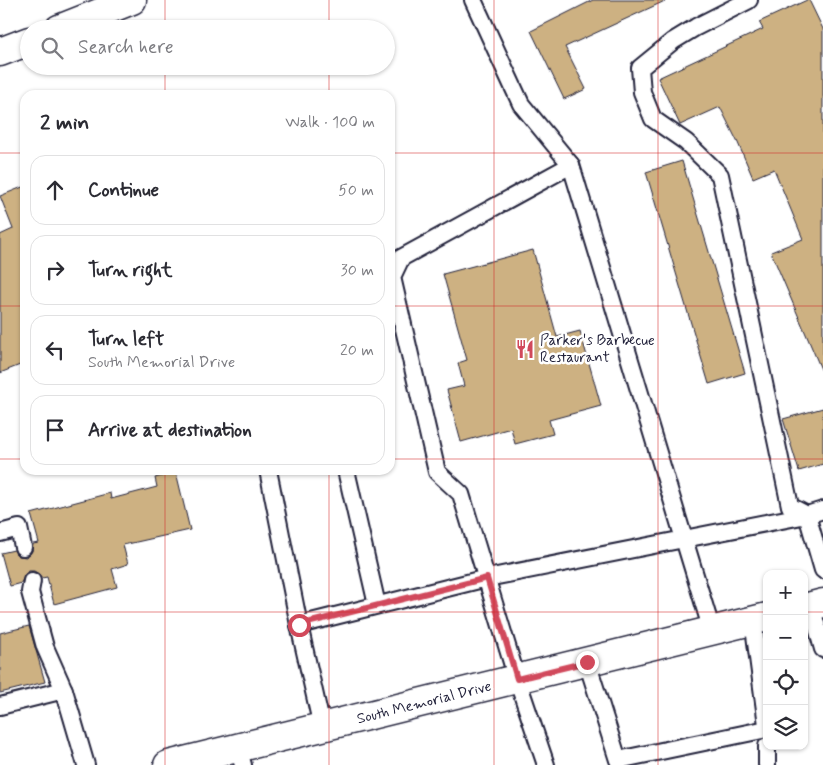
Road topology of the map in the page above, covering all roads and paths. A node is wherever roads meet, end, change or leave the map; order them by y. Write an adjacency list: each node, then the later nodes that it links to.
1 (132, 0): 4 (main road)
2 (473, 0): 7 (lane)
3 (749, 0): 13 (lane)
4 (82, 20)
5 (20, 44): 6 (main road)
6 (0, 52)
7 (570, 165): 8 (lane); 15 (lane)
8 (395, 271)
9 (395, 290): 18 (lane)
10 (269, 475): 23 (lane)
11 (347, 475): 20 (lane)
12 (823, 510): 13 (lane)
13 (807, 515): 15 (lane); 17 (lane)
14 (0, 533): 16 (lane)
15 (684, 539): 18 (lane); 24 (lane)
16 (23, 547)
17 (823, 570)
18 (487, 578): 20 (lane); 27 (lane)
19 (32, 581): 28 (lane)
20 (377, 605): 23 (lane)
21 (813, 606): 25 (lane)
22 (760, 619): 24 (main road, South Memorial Drive); 29 (lane)
23 (299, 625): 31 (lane)
24 (712, 631): 26 (main road, South Memorial Drive)
25 (823, 649)
26 (587, 662): 27 (main road, South Memorial Drive); 35 (lane)
27 (517, 679): 31 (main road, South Memorial Drive); 38 (lane)
28 (64, 690): 30 (lane); 36 (lane)
29 (766, 705)
30 (0, 706)
31 (322, 727): 34 (main road, South Memorial Drive)
32 (763, 729): 35 (lane)
33 (767, 750): 39 (lane)
34 (241, 756): 37 (main road, South Memorial Drive)
35 (619, 762)
36 (86, 765)
37 (168, 765)
38 (546, 765)
39 (767, 765)

